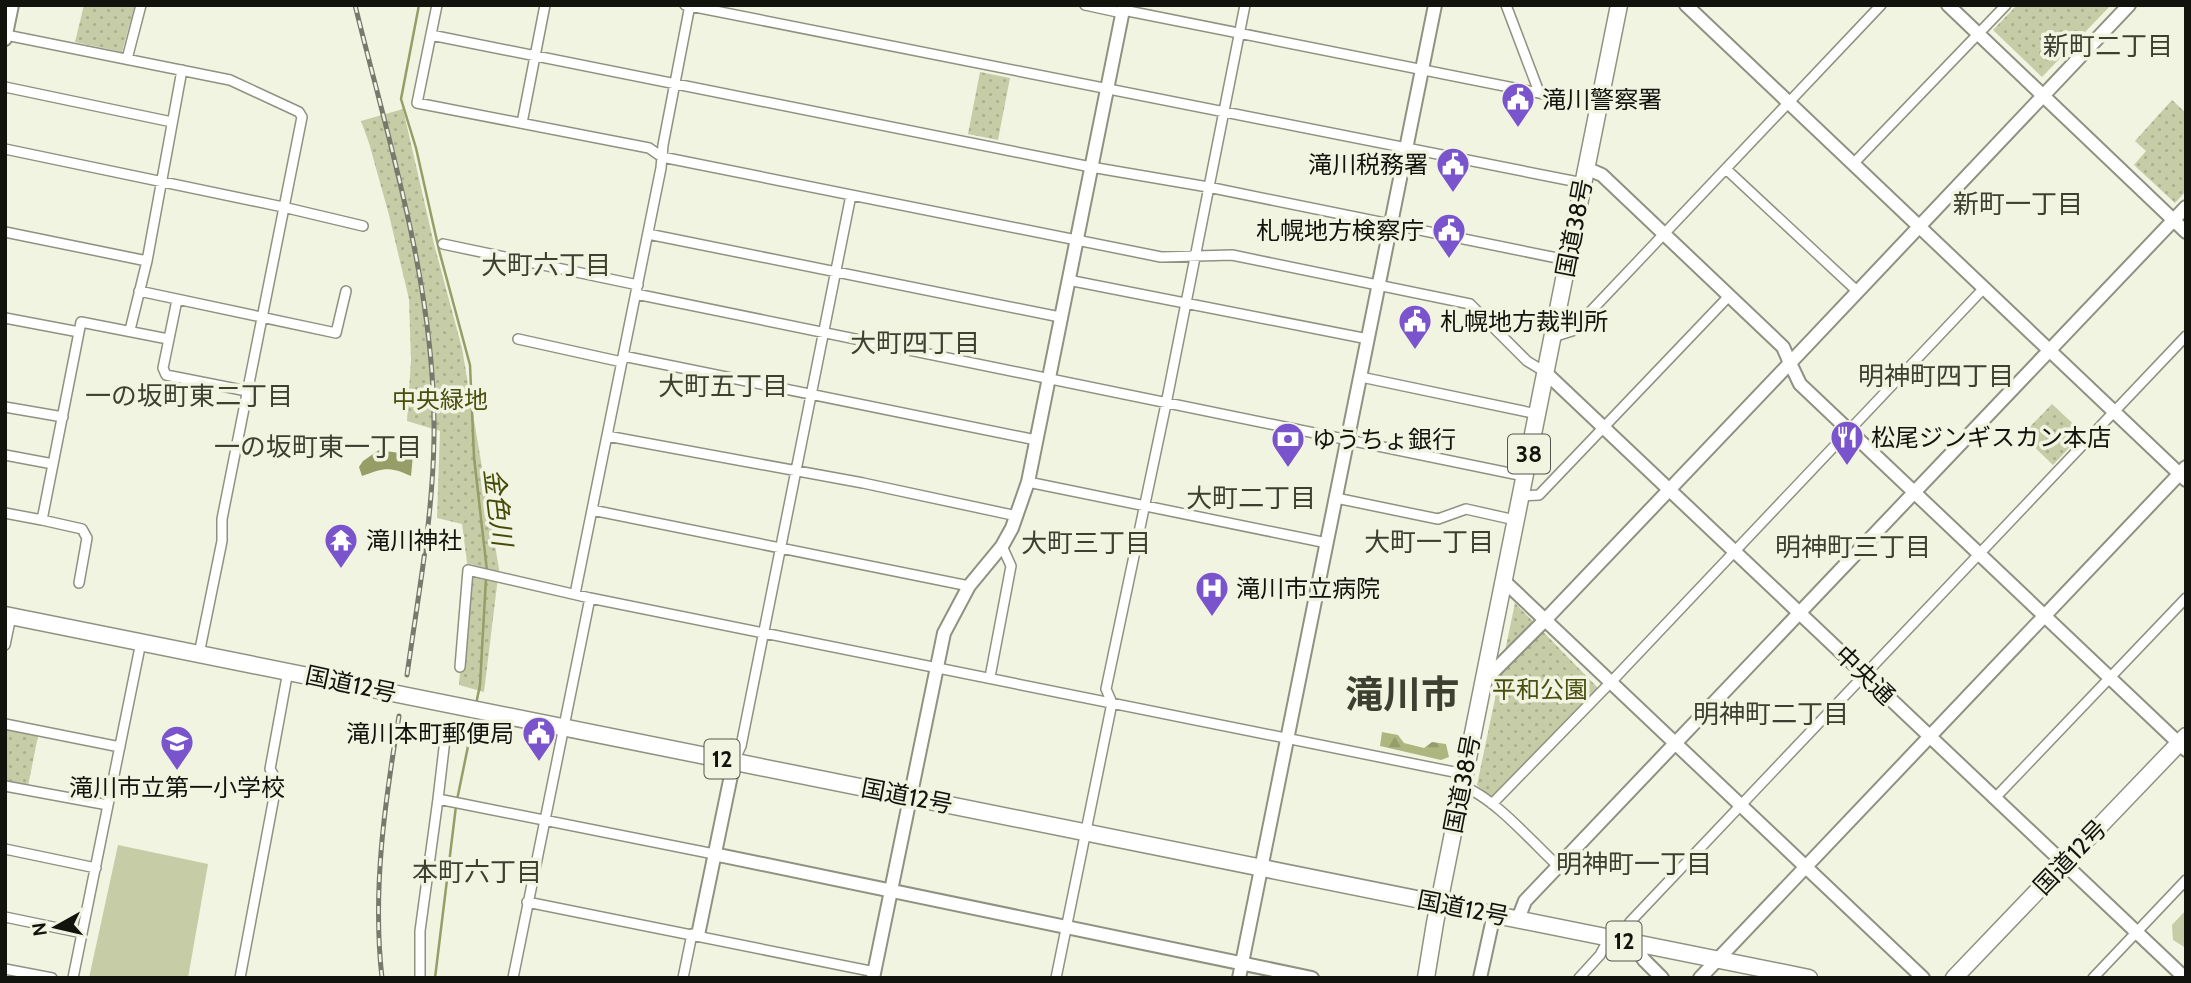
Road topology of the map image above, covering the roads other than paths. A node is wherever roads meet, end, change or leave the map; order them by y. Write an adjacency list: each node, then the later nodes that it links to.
1 (141, 5): 22 (street)
2 (437, 5): 19 (street)
3 (545, 5): 21 (street)
4 (1085, 5): 16 (street)
5 (1245, 5): 17 (street)
6 (1434, 5): 23 (street)
7 (1506, 5): 28 (street)
8 (1619, 5): 31 (highway, 国道38号 / 38)
9 (1686, 5): 30 (street)
10 (1881, 5): 30 (street)
11 (1948, 5): 18 (street)
12 (2006, 5): 18 (street)
13 (2129, 5): 29 (street)
14 (10, 6): 20 (street)
15 (688, 6): 25 (street); 27 (street)
16 (1123, 9): 17 (street); 27 (street)
17 (1240, 32): 23 (street); 32 (street)
18 (1978, 34): 29 (street); 38 (street)
19 (431, 35): 21 (street); 34 (street)
20 (6, 37): 22 (street)
21 (536, 55): 25 (street); 34 (street)
22 (127, 59): 24 (street)
23 (1422, 69): 28 (street); 35 (street)
24 (182, 71): 33 (street); 45 (street)
25 (674, 84): 37 (street); 39 (street)
26 (5, 87): 33 (street)
27 (1107, 89): 32 (street); 39 (street)
28 (1539, 92): 31 (street)
29 (2043, 96): 47 (street); 50 (street)
30 (1789, 103): 38 (street); 40 (street)
31 (1599, 105): 41 (highway, 国道38号 / 38)
32 (1224, 111): 35 (street); 43 (street)
33 (172, 122): 42 (street)
34 (522, 123): 37 (street)
35 (1406, 148): 41 (street); 48 (street)
36 (5, 149): 42 (street)
37 (662, 157): 44 (street); 53 (street)
38 (1853, 164): 50 (street)
39 (1091, 167): 43 (street); 55 (street)
40 (1726, 169): 54 (street); 67 (street)
41 (1584, 175): 54 (street); 58 (highway, 国道38号 / 38)
42 (161, 182): 45 (street); 59 (street)
43 (1208, 187): 48 (street); 57 (street)
44 (851, 195): 55 (street); 60 (street)
45 (283, 207): 49 (street); 73 (street)
46 (2186, 207): 47 (street)
47 (2173, 220): 52 (street); 82 (street)
48 (1391, 224): 58 (street); 62 (street)
49 (363, 226)
50 (1919, 226): 63 (street); 67 (street)
51 (5, 232): 59 (street)
52 (2186, 232)
53 (648, 234): 60 (street); 64 (street)
54 (1664, 234): 68 (street); 78 (street)
55 (1077, 240): 57 (street); 61 (street)
56 (443, 244): 64 (street)
57 (1195, 257): 62 (street); 70 (street)
58 (1567, 260): 78 (highway, 国道38号 / 38)
59 (147, 261): 65 (street)
60 (836, 273): 71 (street); 76 (street)
61 (1068, 280): 70 (street); 71 (street)
62 (1379, 285): 81 (street); 85 (street)
63 (1984, 288): 82 (street); 96 (street)
64 (637, 289): 76 (street); 83 (street)
65 (139, 291): 69 (street); 74 (street)
66 (346, 291): 73 (street)
67 (1857, 291): 84 (street)
68 (1730, 295): 84 (street); 95 (street)
69 (177, 300): 73 (street); 79 (street)
70 (1185, 303): 81 (street); 90 (street)
71 (1060, 317): 87 (street)
72 (5, 318): 75 (street)
73 (261, 318): 88 (street)
74 (130, 330): 75 (street); 79 (street)
75 (79, 332): 94 (street)
76 (824, 332): 87 (street); 89 (street)
77 (2186, 336): 92 (street)
78 (1552, 337): 85 (highway, 国道38号 / 38)
79 (168, 339): 88 (street)
80 (518, 339): 83 (street)
81 (1368, 339): 86 (street)
82 (2050, 350): 92 (street); 107 (street)
83 (622, 359): 89 (street); 97 (street)
84 (1790, 363): 96 (street); 106 (street)
85 (1545, 372): 93 (highway, 国道38号 / 38); 95 (street, 中央通)
86 (1361, 377): 93 (street); 99 (street)
87 (1049, 378): 90 (street); 98 (street)
88 (247, 391): 134 (street)
89 (812, 395): 98 (street); 102 (street)
90 (1166, 404): 99 (street); 110 (street)
91 (5, 407): 94 (street)
92 (2114, 410): 103 (street); 120 (street)
93 (1537, 414): 104 (highway, 国道38号 / 38)
94 (63, 417): 101 (street)
95 (1605, 427): 106 (street, 中央通); 108 (street)
96 (1849, 430): 107 (street); 119 (street)
97 (607, 436): 102 (street); 111 (street)
98 (1036, 440): 105 (street)
99 (1348, 440): 104 (street); 109 (street)
100 (5, 455): 101 (street)
101 (53, 464): 114 (street)
102 (796, 471): 113 (street); 118 (street)
103 (2184, 474): 129 (street)
104 (1524, 476): 108 (highway, 国道38号 / 38)
105 (1028, 482): 110 (street); 113 (street)
106 (1669, 489): 119 (street, 中央通); 130 (street)
107 (1914, 492): 120 (street); 127 (street)
108 (1520, 496): 115 (highway, 国道38号 / 38)
109 (1336, 498): 115 (street); 116 (street)
110 (1144, 506): 116 (street); 143 (street)
111 (592, 510): 118 (street); 124 (street)
112 (5, 513): 114 (street)
113 (1017, 516): 117 (street)
114 (42, 520): 122 (street)
115 (1515, 520): 121 (highway, 国道38号 / 38)
116 (1327, 543): 148 (street)
117 (1002, 546): 123 (street); 139 (street)
118 (781, 548): 123 (street); 131 (street)
119 (1735, 551): 127 (street, 中央通); 141 (street)
120 (1978, 553): 129 (street); 138 (street)
121 (1504, 581): 130 (street); 142 (highway, 国道38号 / 38)
122 (79, 583)
123 (969, 586): 136 (street)
124 (575, 594): 125 (street); 135 (street)
125 (590, 598): 131 (street); 145 (street)
126 (2186, 598): 140 (street)
127 (1800, 612): 138 (street, 中央通); 149 (street)
128 (8, 616): 132 (highway, 国道12号 / 12); 133 (street)
129 (2044, 617): 140 (street); 147 (street)
130 (1546, 619): 141 (street); 142 (street)
131 (765, 632): 136 (street); 152 (street)
132 (141, 642): 134 (highway, 国道12号 / 12); 151 (street)
133 (5, 645)
134 (199, 654): 137 (highway, 国道12号 / 12)
135 (460, 667)
136 (936, 667): 139 (street); 155 (street)
137 (288, 671): 145 (highway, 国道12号 / 12); 188 (street)
138 (1865, 674): 147 (street, 中央通); 159 (street)
139 (990, 677): 143 (street)
140 (2110, 678): 150 (street); 156 (street)
141 (1612, 681): 149 (street); 158 (street)
142 (1483, 682): 153 (highway, 国道38号 / 38)
143 (1112, 703): 148 (street); 162 (street)
144 (5, 724): 151 (street)
145 (563, 727): 152 (highway, 国道12号 / 12); 161 (street)
146 (446, 731): 157 (street)
147 (1930, 736): 156 (street, 中央通); 167 (street)
148 (1287, 738): 153 (street); 169 (street)
149 (1675, 743): 159 (street); 166 (street)
150 (2183, 743): 165 (highway, 国道12号)
151 (120, 747): 160 (street)
152 (734, 761): 155 (highway, 国道12号 / 12); 164 (street)
153 (1463, 780): 158 (street); 173 (highway, 国道38号 / 38)
154 (5, 786): 160 (street)
155 (909, 797): 162 (highway, 国道12号 / 12); 171 (street)
156 (1995, 798): 165 (street, 中央通)
157 (438, 799): 161 (street); 189 (street)
158 (1492, 804): 166 (street)
159 (1741, 805): 167 (street); 181 (street)
160 (108, 806): 168 (street)
161 (545, 821): 164 (street); 172 (street)
162 (1085, 832): 169 (highway, 国道12号 / 12); 177 (street)
163 (5, 849): 168 (street)
164 (714, 854): 171 (street); 180 (street)
165 (2064, 864): 178 (street, 中央通); 202 (highway, 国道12号)
166 (1559, 867): 176 (street)
167 (1807, 867): 182 (street); 201 (street)
168 (96, 868): 179 (street)
169 (1261, 868): 173 (highway, 国道12号 / 12); 183 (street)
170 (2186, 880): 178 (street)
171 (891, 889): 177 (street); 185 (street)
172 (527, 902): 180 (street); 190 (street)
173 (1438, 903): 174 (highway, 国道12号 / 12); 195 (highway, 国道38号)
174 (1494, 914): 176 (highway, 国道12号 / 12); 196 (street)
175 (5, 917): 179 (street)
176 (1518, 919): 181 (highway, 国道12号 / 12)
177 (1066, 928): 183 (street); 192 (street)
178 (2136, 932): 203 (street); 204 (street, 中央通)
179 (82, 933): 187 (street)
180 (695, 934): 185 (street); 191 (street)
181 (1620, 940): 182 (highway, 国道12号 / 12); 197 (street); 198 (street)
182 (1717, 960): 199 (street); 200 (highway, 国道12号 / 12)
183 (1242, 964): 193 (street); 194 (street)
184 (5, 969): 186 (street)
185 (874, 975)
186 (52, 978)
187 (73, 978)
188 (240, 978)
189 (420, 978)
190 (513, 978)
191 (682, 978)
192 (1056, 978)
193 (1239, 978)
194 (1312, 978)
195 (1426, 978)
196 (1480, 978)
197 (1579, 978)
198 (1662, 978)
199 (1700, 978)
200 (1809, 978)
201 (1923, 978)
202 (1954, 978)
203 (2093, 978)
204 (2185, 978)

